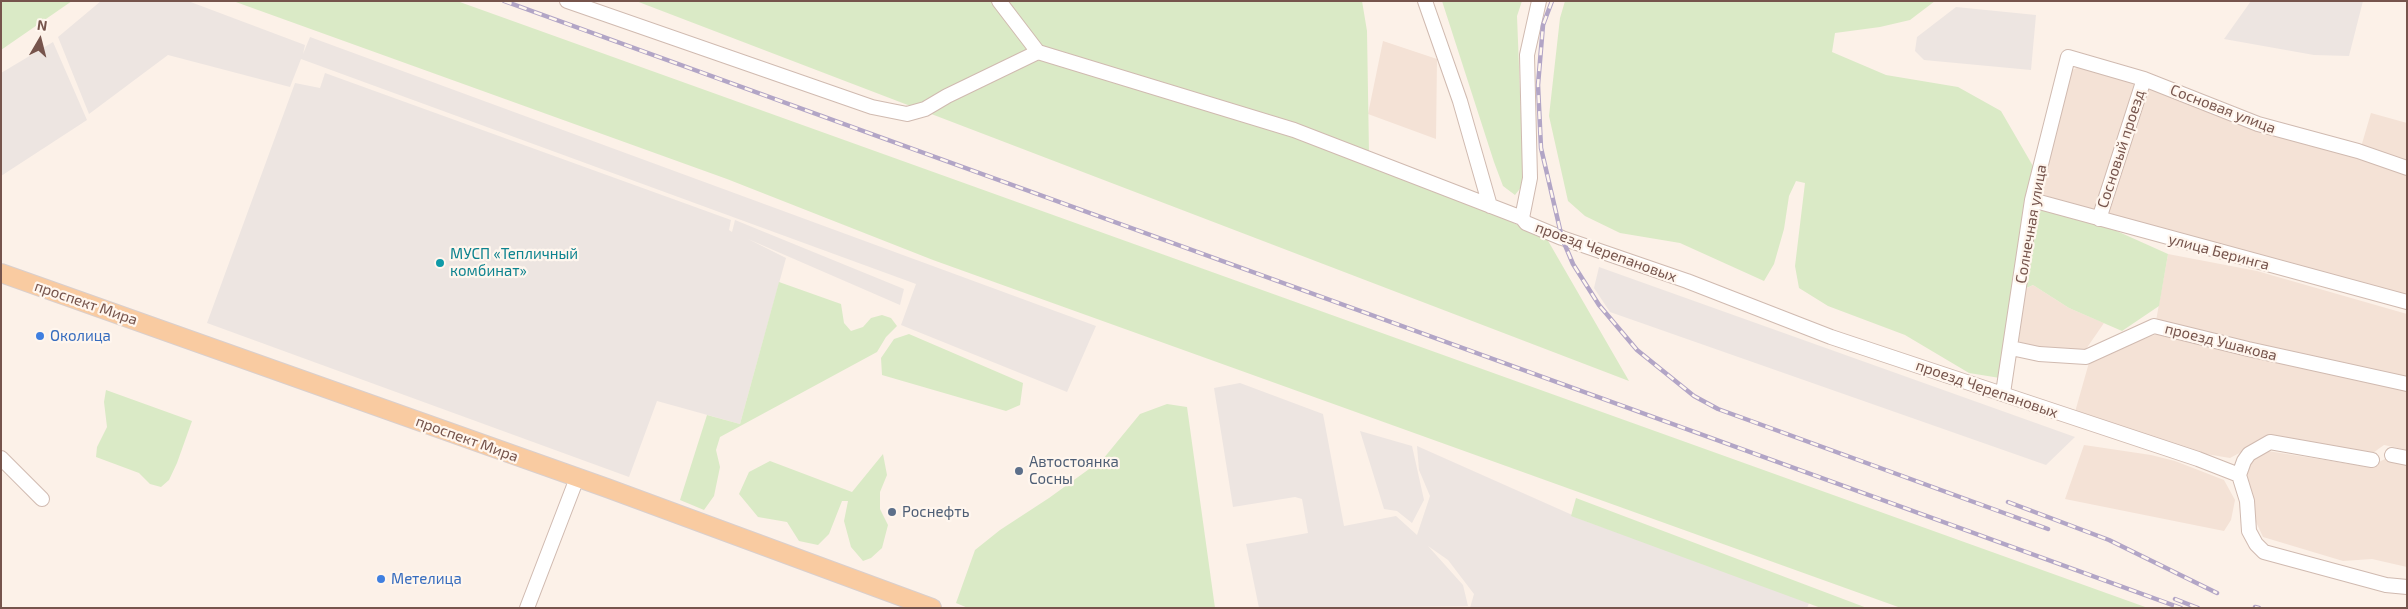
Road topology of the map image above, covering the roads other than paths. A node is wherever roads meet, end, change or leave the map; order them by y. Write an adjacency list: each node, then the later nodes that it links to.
1 (567, 1): 5 (street)
2 (999, 1): 5 (street)
3 (1425, 1): 10 (street)
4 (1538, 1): 11 (street)
5 (1038, 52): 10 (street, проезд Черепановых)
6 (2068, 57): 7 (street, Сосновая улица); 9 (street, Солнечная улица)
7 (2144, 79): 8 (street, Сосновая улица); 12 (street, Сосновый проезд)
8 (2407, 168)
9 (2032, 200): 12 (street, улица Беринга); 15 (street, Солнечная улица)
10 (1490, 206): 11 (street, проезд Черепановых)
11 (1522, 218): 17 (street, проезд Черепановых)
12 (2099, 219): 14 (street, улица Беринга)
13 (4, 275): 23 (main road, проспект Мира)
14 (2407, 302)
15 (2011, 348): 16 (street, проезд Ушакова); 17 (street, Солнечная улица)
16 (2407, 384)
17 (2003, 393): 22 (street, проезд Черепановых)
18 (2392, 455): 20 (street)
19 (1, 458): 24 (street)
20 (2407, 458)
21 (2372, 460): 22 (street)
22 (2239, 475): 25 (street)
23 (577, 478): 26 (street); 27 (main road, проспект Мира)
24 (42, 499)
25 (2407, 587)
26 (527, 608)
27 (932, 608)

